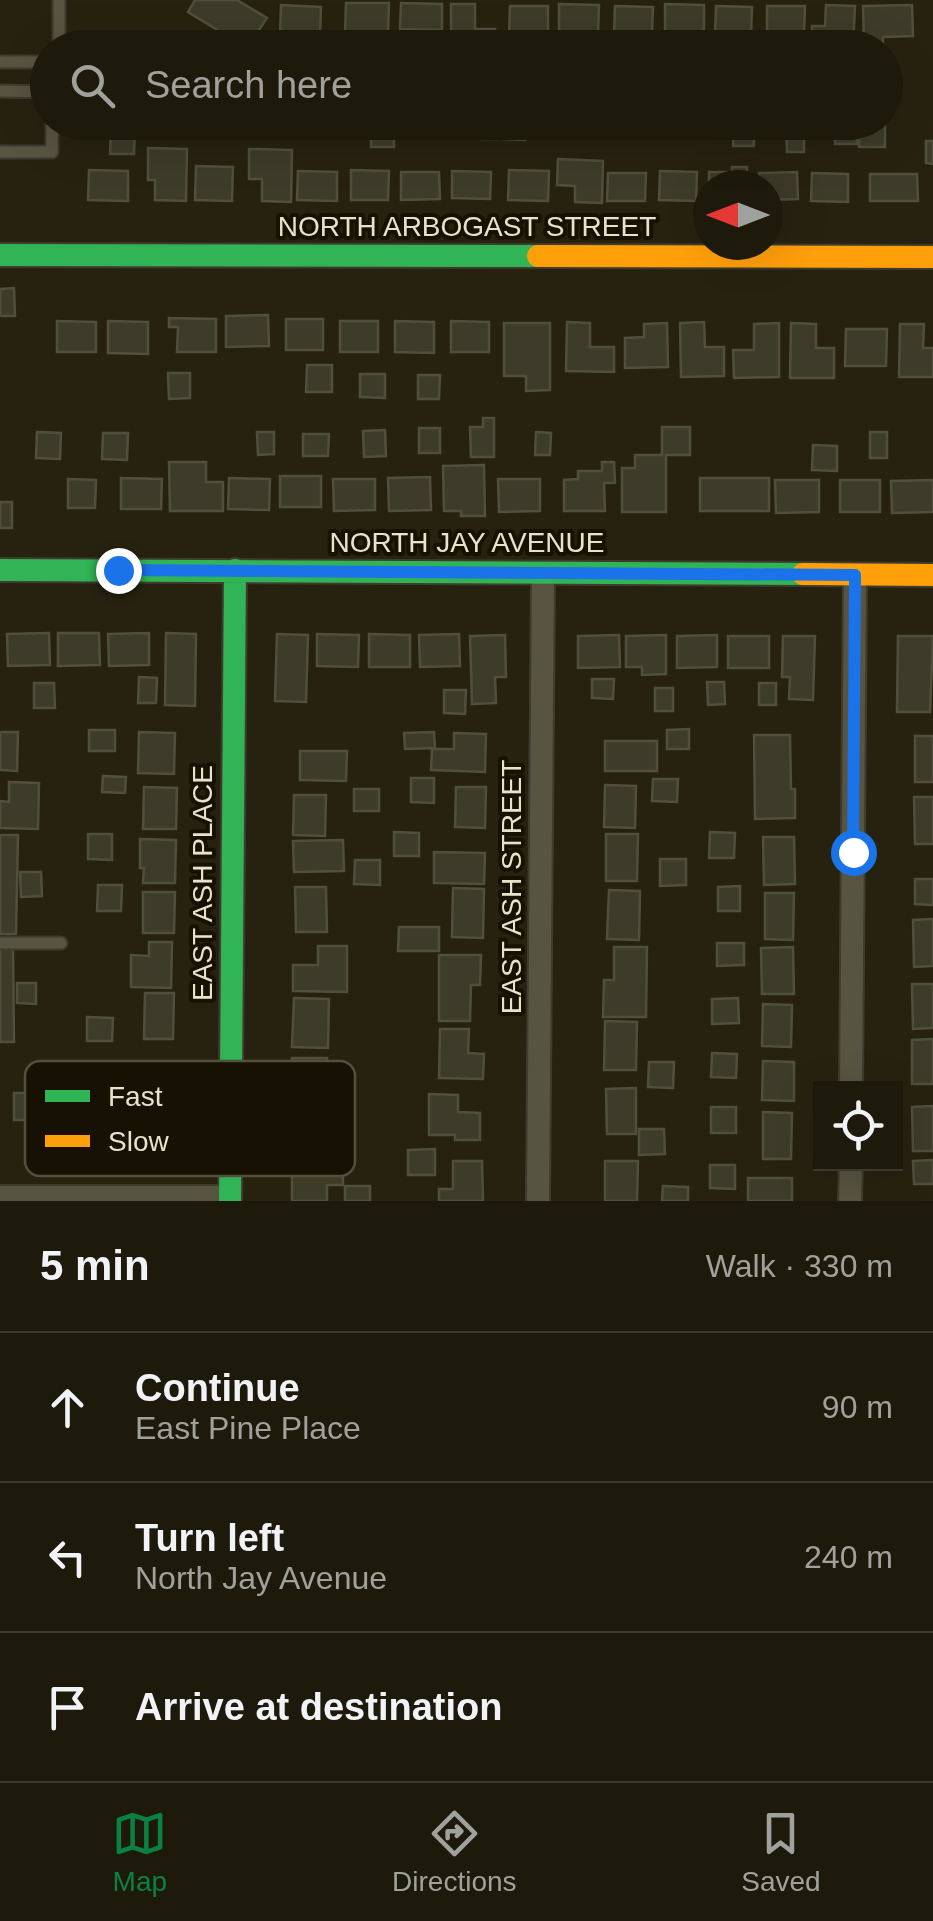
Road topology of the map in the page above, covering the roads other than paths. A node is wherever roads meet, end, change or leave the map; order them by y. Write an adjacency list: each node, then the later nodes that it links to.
1 (59, 0): 2 (lane)
2 (59, 30)
3 (0, 62): 4 (lane)
4 (30, 62)
5 (0, 92): 6 (lane)
6 (30, 92)
7 (52, 140): 8 (lane)
8 (0, 152)
9 (0, 255): 10 (street, NORTH ARBOGAST STREET)
10 (933, 257)
11 (0, 570): 12 (street, NORTH JAY AVENUE)
12 (235, 570): 13 (street, NORTH JAY AVENUE); 18 (street, EAST ASH PLACE)
13 (543, 573): 14 (street, NORTH JAY AVENUE); 24 (street, EAST ASH STREET)
14 (855, 575): 15 (street, NORTH JAY AVENUE); 19 (street)
15 (933, 575)
16 (0, 943): 17 (lane)
17 (61, 944)
18 (231, 1061)
19 (851, 1081)
20 (850, 1171): 25 (street)
21 (0, 1197): 22 (street)
22 (72, 1199): 23 (street)
23 (230, 1199)
24 (538, 1201)
25 (850, 1201)

